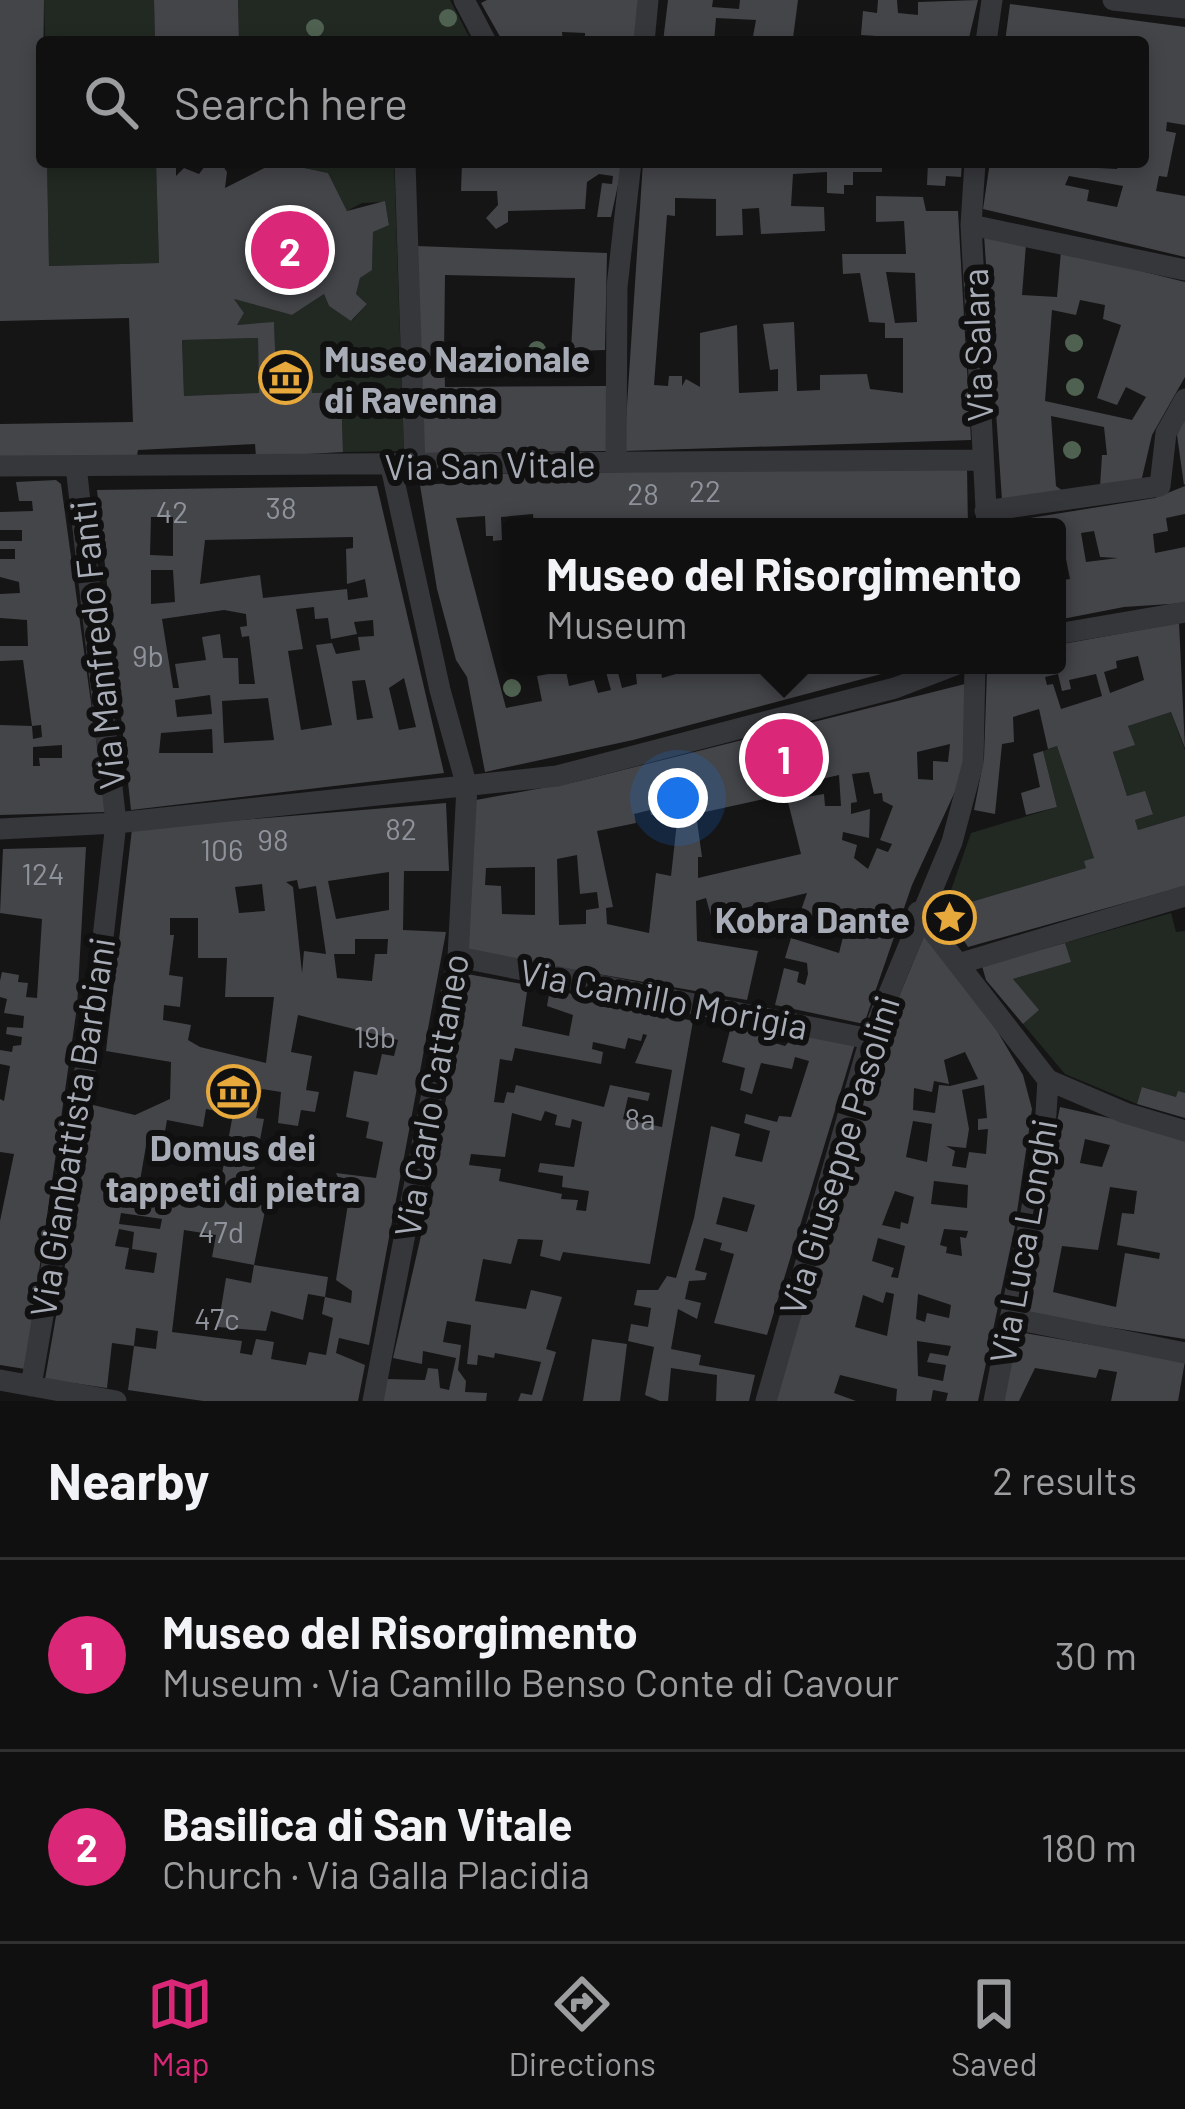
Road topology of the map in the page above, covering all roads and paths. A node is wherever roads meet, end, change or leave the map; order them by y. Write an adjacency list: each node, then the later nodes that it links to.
1 (464, 0): 6 (street)
2 (648, 0): 7 (street)
3 (992, 0): 8 (street)
4 (1113, 0): 5 (street)
5 (1185, 8)
6 (483, 36)
7 (645, 36)
8 (987, 36)
9 (405, 168): 19 (street)
10 (630, 168): 16 (street)
11 (975, 168): 12 (street, Via Salara)
12 (971, 225): 13 (street); 15 (street, Via Salara)
13 (1185, 270)
14 (1185, 399): 22 (street)
15 (980, 460): 16 (street, Via San Vitale); 21 (street, Via Salara)
16 (616, 461): 19 (street, Via San Vitale)
17 (0, 466): 18 (street, Via San Vitale)
18 (76, 466): 20 (street, Via San Vitale); 28 (street, Via Manfredo Fanti)
19 (415, 466): 20 (street, Via San Vitale)
20 (391, 467): 27 (street, Via Carlo Cattaneo)
21 (986, 518)
22 (991, 518)
23 (1185, 612): 24 (street)
24 (1066, 632)
25 (932, 674): 27 (street)
26 (975, 674): 32 (street, Via Giuseppe Pasolini)
27 (467, 787): 28 (street); 33 (street, Via Carlo Cattaneo)
28 (116, 824): 29 (street); 30 (street, Via Manfredo Fanti)
29 (0, 829)
30 (107, 868): 41 (street, Via Gianbattista Barbiani)
31 (1185, 896): 34 (street)
32 (918, 912): 34 (street); 35 (street, Via Giuseppe Pasolini)
33 (458, 957): 35 (street, Via Camillo Morigia); 43 (street, Via Carlo Cattaneo)
34 (958, 964): 36 (street)
35 (870, 1039): 44 (street, Via Giuseppe Pasolini)
36 (1048, 1080): 37 (street); 38 (street, Via Luca Longhi)
37 (1185, 1131)
38 (1010, 1318): 39 (street); 45 (street, Via Luca Longhi)
39 (1185, 1353)
40 (0, 1380): 41 (street)
41 (36, 1392): 42 (street)
42 (116, 1401)
43 (373, 1401)
44 (766, 1401)
45 (994, 1401)

